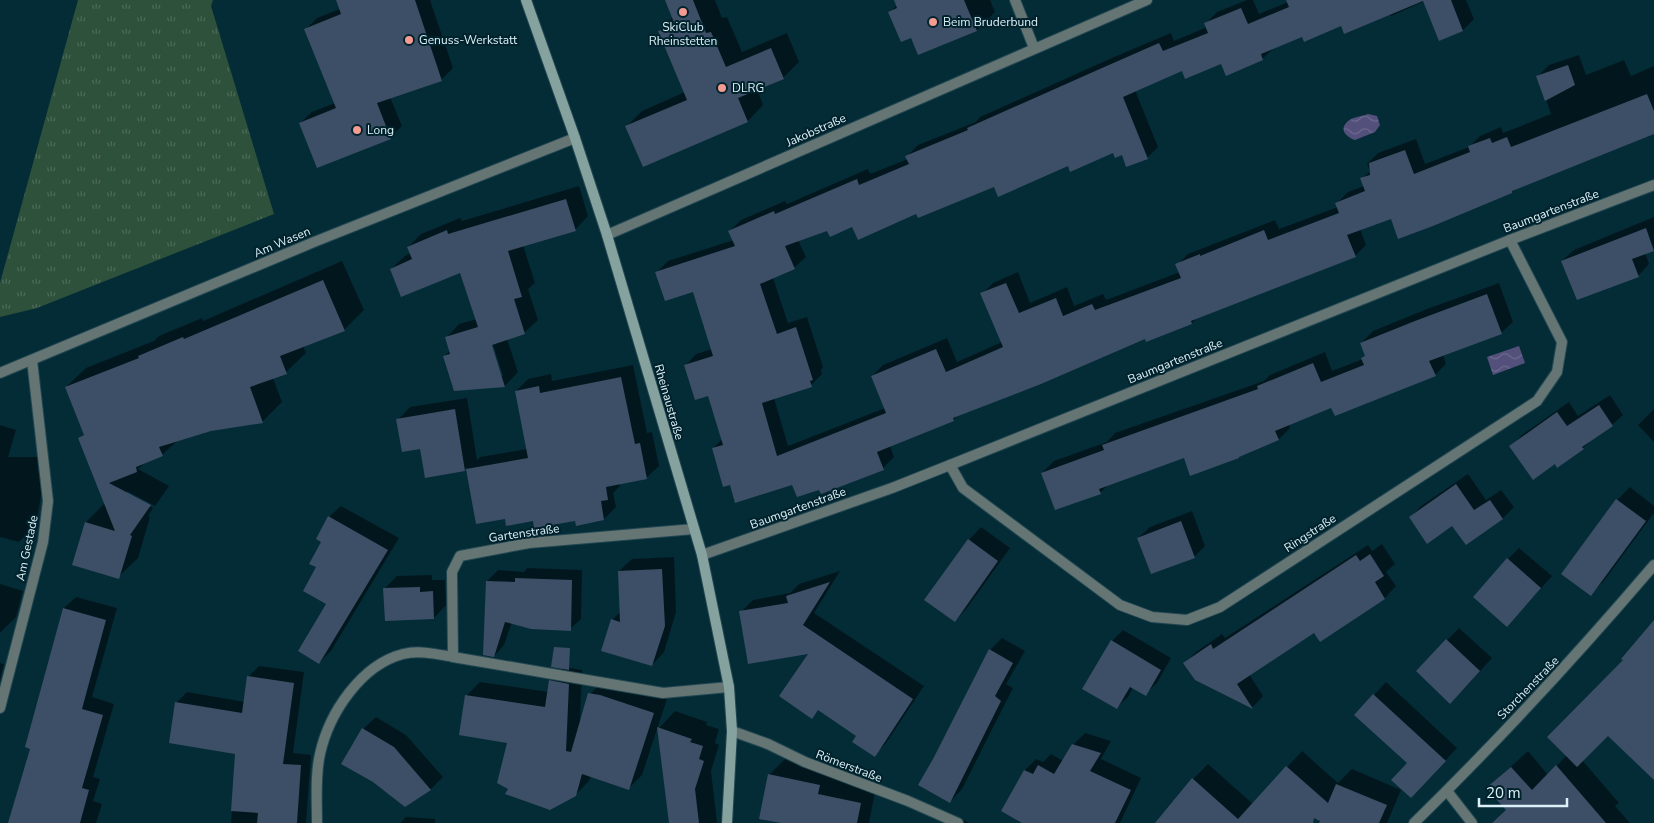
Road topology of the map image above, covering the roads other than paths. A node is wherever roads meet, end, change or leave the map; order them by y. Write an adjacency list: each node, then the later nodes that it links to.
1 (526, 0): 5 (street, Rheinaustraße)
2 (1015, 0): 4 (street)
3 (1147, 0): 4 (street, Jakobstraße)
4 (1034, 48): 7 (street, Jakobstraße)
5 (575, 138): 7 (street, Rheinaustraße); 9 (street, Am Wasen)
6 (1654, 185): 8 (street, Baumgartenstraße)
7 (607, 235): 12 (street, Rheinaustraße)
8 (1510, 240): 11 (street, Baumgartenstraße); 11 (street, Ringstraße)
9 (32, 360): 10 (street, Am Wasen); 17 (street, Am Gestade)
10 (0, 373)
11 (950, 465): 13 (street, Baumgartenstraße)
12 (694, 529): 13 (street, Rheinaustraße); 15 (street, Gartenstraße)
13 (702, 555): 16 (street, Rheinaustraße)
14 (1654, 565): 19 (street, Storchenstraße)
15 (453, 656): 16 (street); 20 (street)
16 (729, 687): 18 (street, Rheinaustraße)
17 (0, 708)
18 (732, 731): 21 (street, Rheinaustraße); 22 (street, Römerstraße)
19 (1447, 792): 23 (street, Storchenstraße); 24 (street)
20 (317, 823)
21 (727, 823)
22 (958, 823)
23 (1414, 823)
24 (1472, 823)

